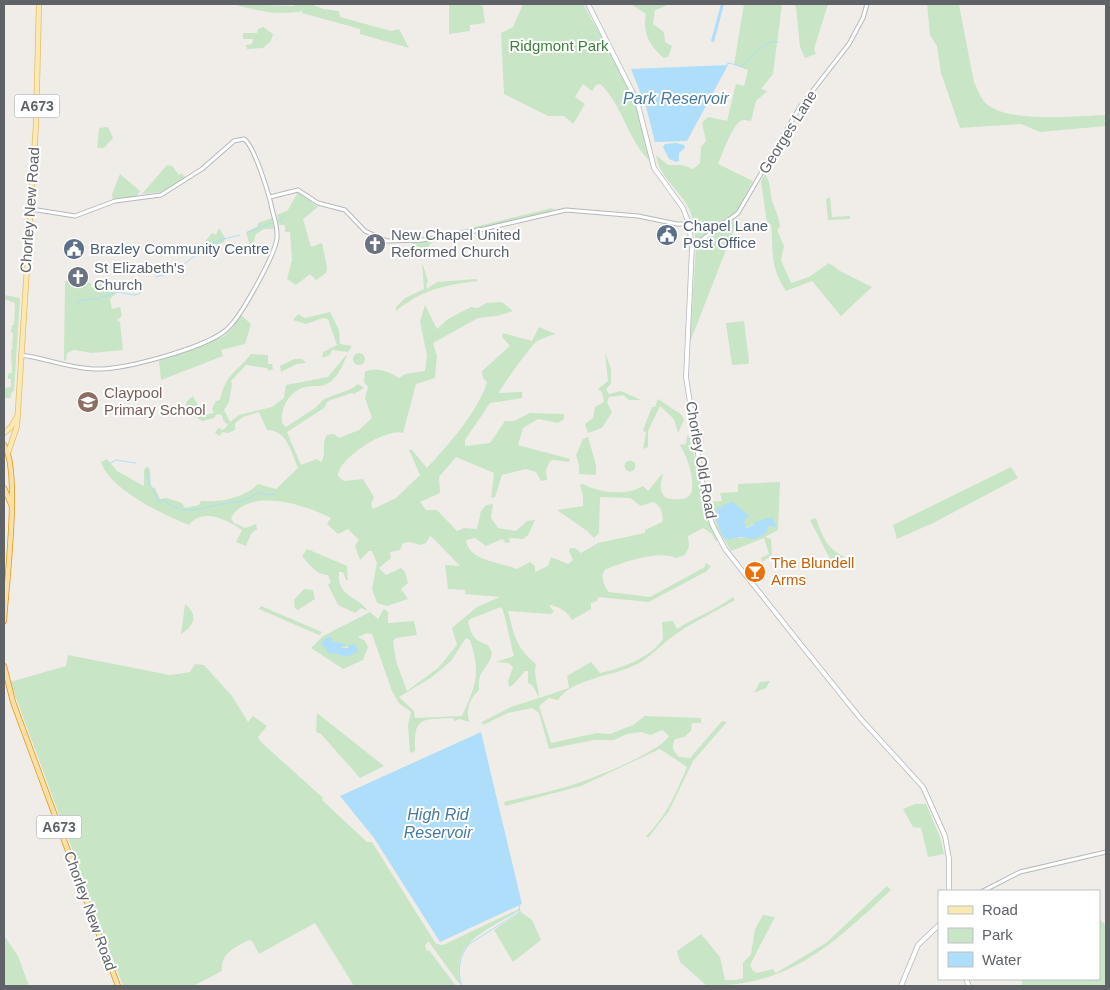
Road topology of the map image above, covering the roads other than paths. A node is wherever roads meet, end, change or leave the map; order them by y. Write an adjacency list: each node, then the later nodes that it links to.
1 (39, 4): 5 (main road, Chorley New Road / A673)
2 (588, 4): 6 (main road, Chorley Old Road)
3 (868, 4): 7 (street, Georges Lane)
4 (270, 198): 5 (street); 6 (street); 8 (street)
5 (31, 209): 8 (main road, Chorley New Road / A673)
6 (689, 224): 7 (main road, Chorley Old Road)
7 (692, 247): 21 (main road, Chorley Old Road)
8 (21, 355): 9 (main road, Chorley New Road / A673)
9 (17, 416): 10 (main road); 12 (main road, Chorley New Road / A673)
10 (4, 433)
11 (4, 445): 12 (highway, A673)
12 (8, 453): 13 (highway, A673)
13 (9, 462): 14 (highway); 15 (highway, A673)
14 (4, 468)
15 (12, 484): 16 (highway, A673); 17 (highway, A673)
16 (4, 490): 17 (highway, A673)
17 (12, 508): 18 (highway, A673)
18 (4, 621)
19 (4, 666): 24 (highway, Chorley New Road / A673)
20 (1106, 852): 22 (street)
21 (949, 890)
22 (985, 890)
23 (938, 926): 25 (main road)
24 (118, 986)
25 (901, 986)

